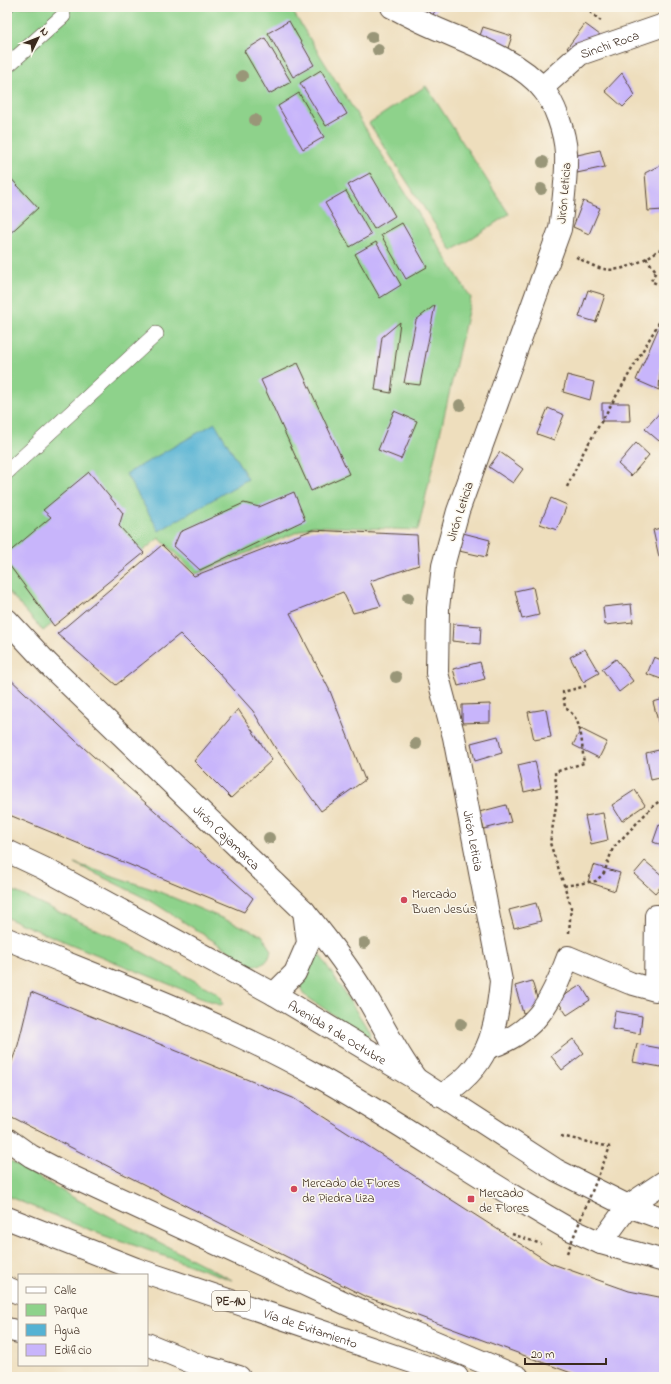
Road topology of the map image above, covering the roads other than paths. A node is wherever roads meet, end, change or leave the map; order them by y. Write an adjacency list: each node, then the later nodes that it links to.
1 (392, 7): 5 (main road, Jirón Leticia)
2 (62, 16): 4 (lane)
3 (664, 25): 5 (main road, Sinchi Roca)
4 (7, 66)
5 (542, 88): 14 (main road, Jirón Leticia)
6 (156, 334): 7 (lane)
7 (7, 472)
8 (7, 620): 10 (main road, Jirón Cajamarca)
9 (7, 851): 13 (main road, Avenida 9 de Octubre)
10 (304, 911): 13 (main road); 15 (main road, Jirón Cajamarca)
11 (664, 917): 14 (main road)
12 (7, 939): 22 (main road)
13 (274, 994): 15 (main road, Avenida 9 de Octubre)
14 (487, 1048): 16 (main road, Jirón Leticia)
15 (416, 1079): 16 (main road, Avenida 9 de Octubre)
16 (440, 1096): 19 (main road, Avenida 9 de Octubre)
17 (7, 1139): 34 (main road)
18 (664, 1182): 19 (main road)
19 (628, 1206): 21 (main road, Avenida 9 de Octubre); 22 (main road)
20 (7, 1218): 33 (main road, Vía de Evitamiento / PE-1N)
21 (664, 1219)
22 (601, 1243): 23 (main road)
23 (664, 1262)
24 (7, 1288): 25 (main road)
25 (18, 1293)
26 (7, 1329): 27 (main road)
27 (18, 1332)
28 (148, 1344): 30 (main road)
29 (148, 1361): 30 (main road)
30 (196, 1364): 31 (main road); 32 (main road)
31 (219, 1377)
32 (239, 1377)
33 (457, 1377)
34 (518, 1377)

